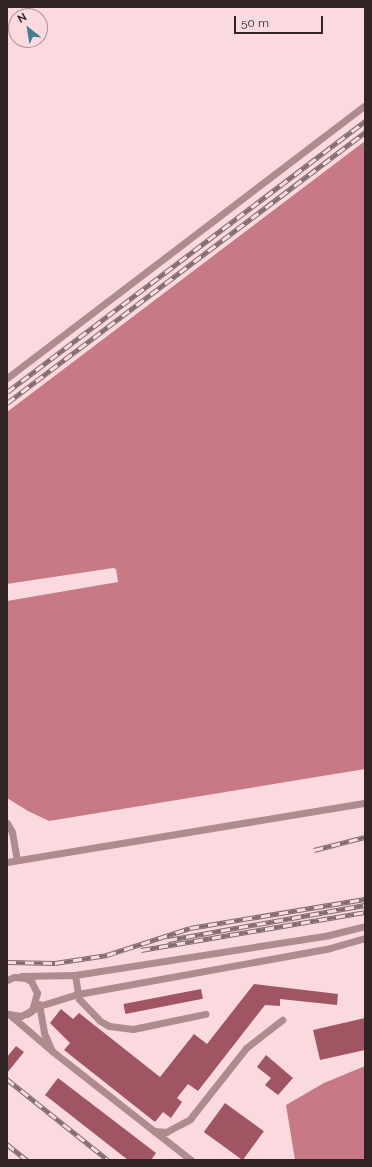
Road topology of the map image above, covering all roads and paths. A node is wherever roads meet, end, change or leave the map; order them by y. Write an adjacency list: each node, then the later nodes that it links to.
1 (365, 104): 2 (lane)
2 (7, 378)
3 (365, 803): 5 (lane)
4 (7, 823): 5 (lane)
5 (17, 860): 6 (lane)
6 (7, 862)
7 (365, 926): 9 (lane)
8 (365, 938): 12 (lane)
9 (76, 975): 10 (lane); 12 (lane)
10 (12, 977): 11 (lane)
11 (38, 993): 13 (lane); 15 (lane)
12 (78, 994): 13 (lane); 16 (lane)
13 (39, 1006): 15 (lane); 18 (lane)
14 (8, 1013): 15 (lane); 18 (lane)
15 (27, 1014)
16 (204, 1014)
17 (282, 1020): 19 (lane)
18 (52, 1051): 19 (lane)
19 (151, 1130): 20 (lane)
20 (191, 1160)

